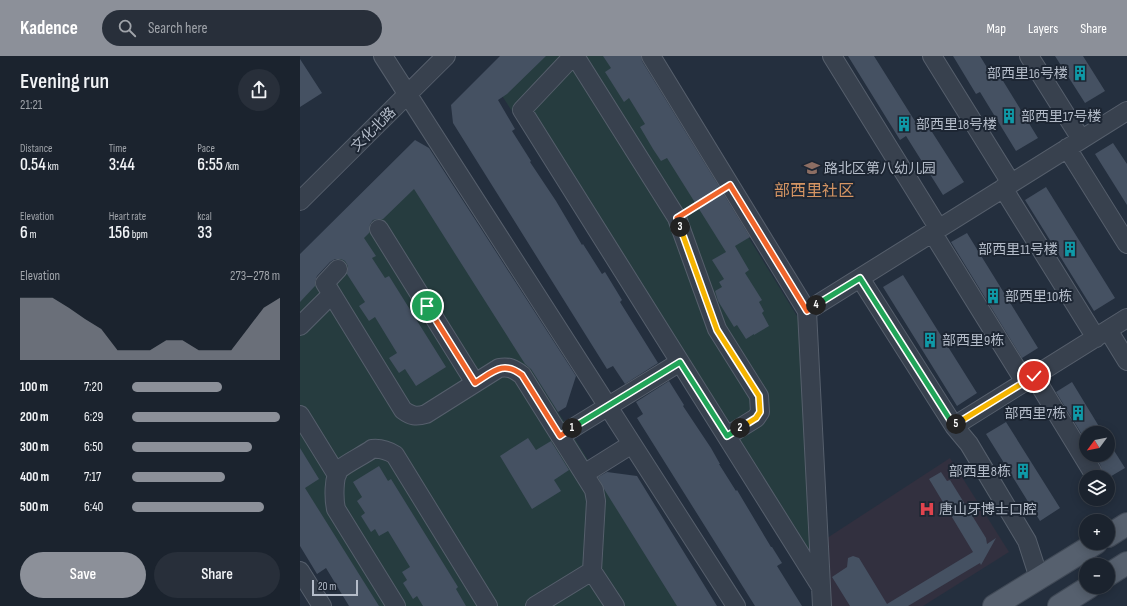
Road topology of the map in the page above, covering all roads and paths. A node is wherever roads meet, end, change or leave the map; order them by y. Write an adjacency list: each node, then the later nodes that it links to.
1 (383, 56): 8 (street)
2 (446, 56): 8 (street, 文化北路)
3 (574, 56): 14 (street); 26 (street)
4 (651, 56): 11 (street)
5 (832, 56): 16 (street)
6 (932, 56): 12 (street)
7 (1029, 56): 10 (street)
8 (408, 94): 13 (street, 文化北路); 29 (street)
9 (1127, 111): 10 (street)
10 (1074, 144): 12 (street); 17 (street)
11 (730, 185): 14 (path); 21 (street)
12 (1007, 186): 16 (street); 24 (street)
13 (300, 201)
14 (677, 218): 33 (street)
15 (379, 229): 28 (street)
16 (936, 231): 19 (street); 27 (street)
17 (1127, 244)
18 (338, 269): 20 (street)
19 (860, 278): 21 (street); 31 (street)
20 (332, 294): 22 (street); 28 (street)
21 (807, 311): 46 (street)
22 (303, 318)
23 (1127, 318): 24 (street)
24 (1102, 334): 25 (street); 27 (street)
25 (1127, 361)
26 (680, 362): 29 (street); 33 (street)
27 (1029, 379): 31 (street); 35 (street)
28 (475, 383): 32 (street)
29 (608, 407): 32 (street); 34 (street)
30 (300, 415): 37 (street)
31 (954, 426): 45 (street)
32 (560, 436): 36 (street)
33 (727, 436): 46 (street)
34 (632, 444): 36 (street); 53 (street)
35 (1091, 470)
36 (584, 474): 42 (street)
37 (337, 475): 49 (street); 50 (street)
38 (1127, 524): 39 (main road)
39 (1115, 532)
40 (1085, 550): 45 (main road)
41 (1127, 563): 44 (main road)
42 (592, 570): 51 (street); 52 (street)
43 (300, 571): 48 (street)
44 (1115, 571)
45 (1039, 578): 55 (main road)
46 (821, 587): 54 (street)
47 (1079, 593): 56 (main road)
48 (322, 606)
49 (396, 606)
50 (488, 606)
51 (535, 606)
52 (615, 606)
53 (736, 606)
54 (822, 606)
55 (994, 606)
56 (1059, 606)

